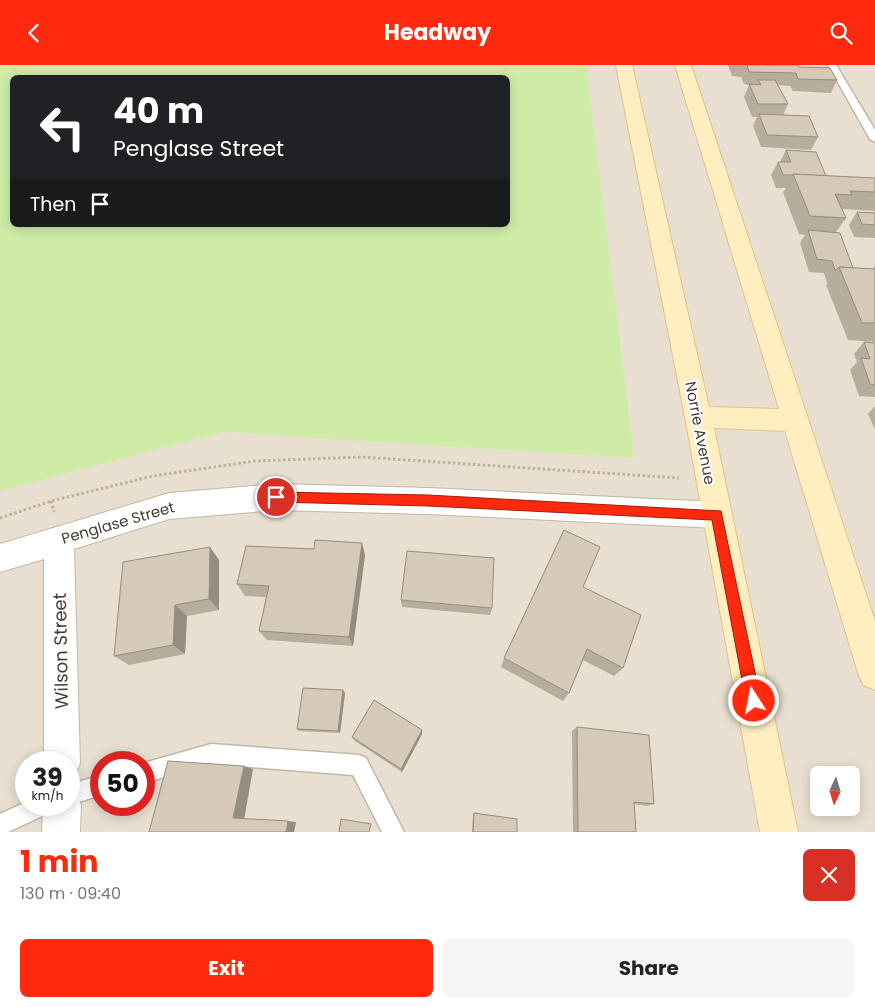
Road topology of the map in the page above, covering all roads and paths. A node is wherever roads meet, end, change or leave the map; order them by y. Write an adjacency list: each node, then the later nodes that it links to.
1 (624, 65): 5 (main road, Norrie Avenue)
2 (683, 65): 6 (main road)
3 (832, 65): 4 (lane)
4 (875, 139)
5 (698, 417): 6 (main road); 7 (main road, Norrie Avenue)
6 (795, 421): 10 (main road)
7 (717, 515): 8 (street, Penglase Street); 18 (main road, Norrie Avenue)
8 (59, 540): 9 (street, Penglase Street); 11 (street, Wilson Street)
9 (0, 557)
10 (875, 673)
11 (62, 751)
12 (155, 770): 17 (lane)
13 (20, 816): 15 (lane)
14 (62, 816): 16 (street)
15 (0, 825)
16 (61, 832)
17 (393, 832)
18 (779, 832)

